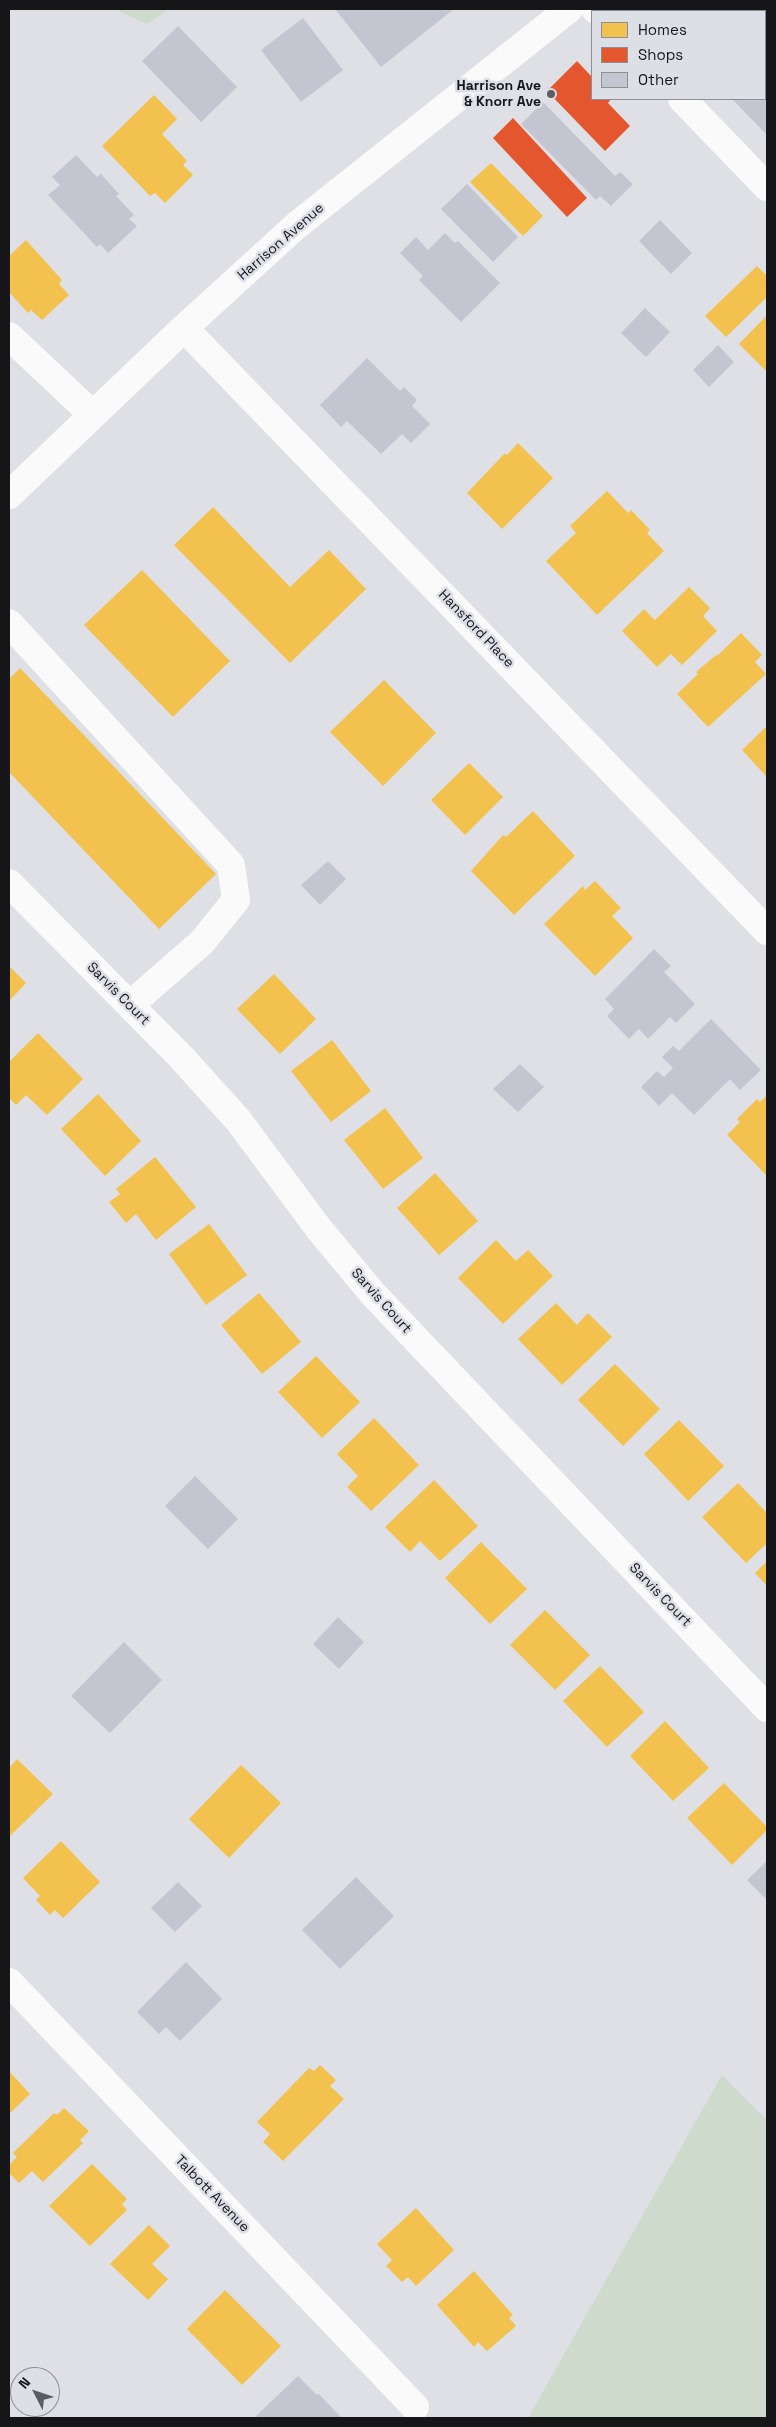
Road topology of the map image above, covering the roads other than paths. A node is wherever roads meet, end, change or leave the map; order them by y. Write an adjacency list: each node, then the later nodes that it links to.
1 (569, 9): 4 (street, Harrison Avenue)
2 (683, 100): 3 (street)
3 (767, 187)
4 (184, 328): 6 (street, Harrison Avenue); 10 (street, Hansford Place)
5 (9, 335): 6 (street)
6 (93, 415): 7 (street, Harrison Avenue)
7 (9, 495)
8 (9, 623): 11 (street)
9 (9, 883): 11 (street, Sarvis Court)
10 (767, 931)
11 (130, 1005): 12 (street, Sarvis Court)
12 (767, 1708)
13 (9, 1982): 14 (street, Talbott Avenue)
14 (415, 2407)

